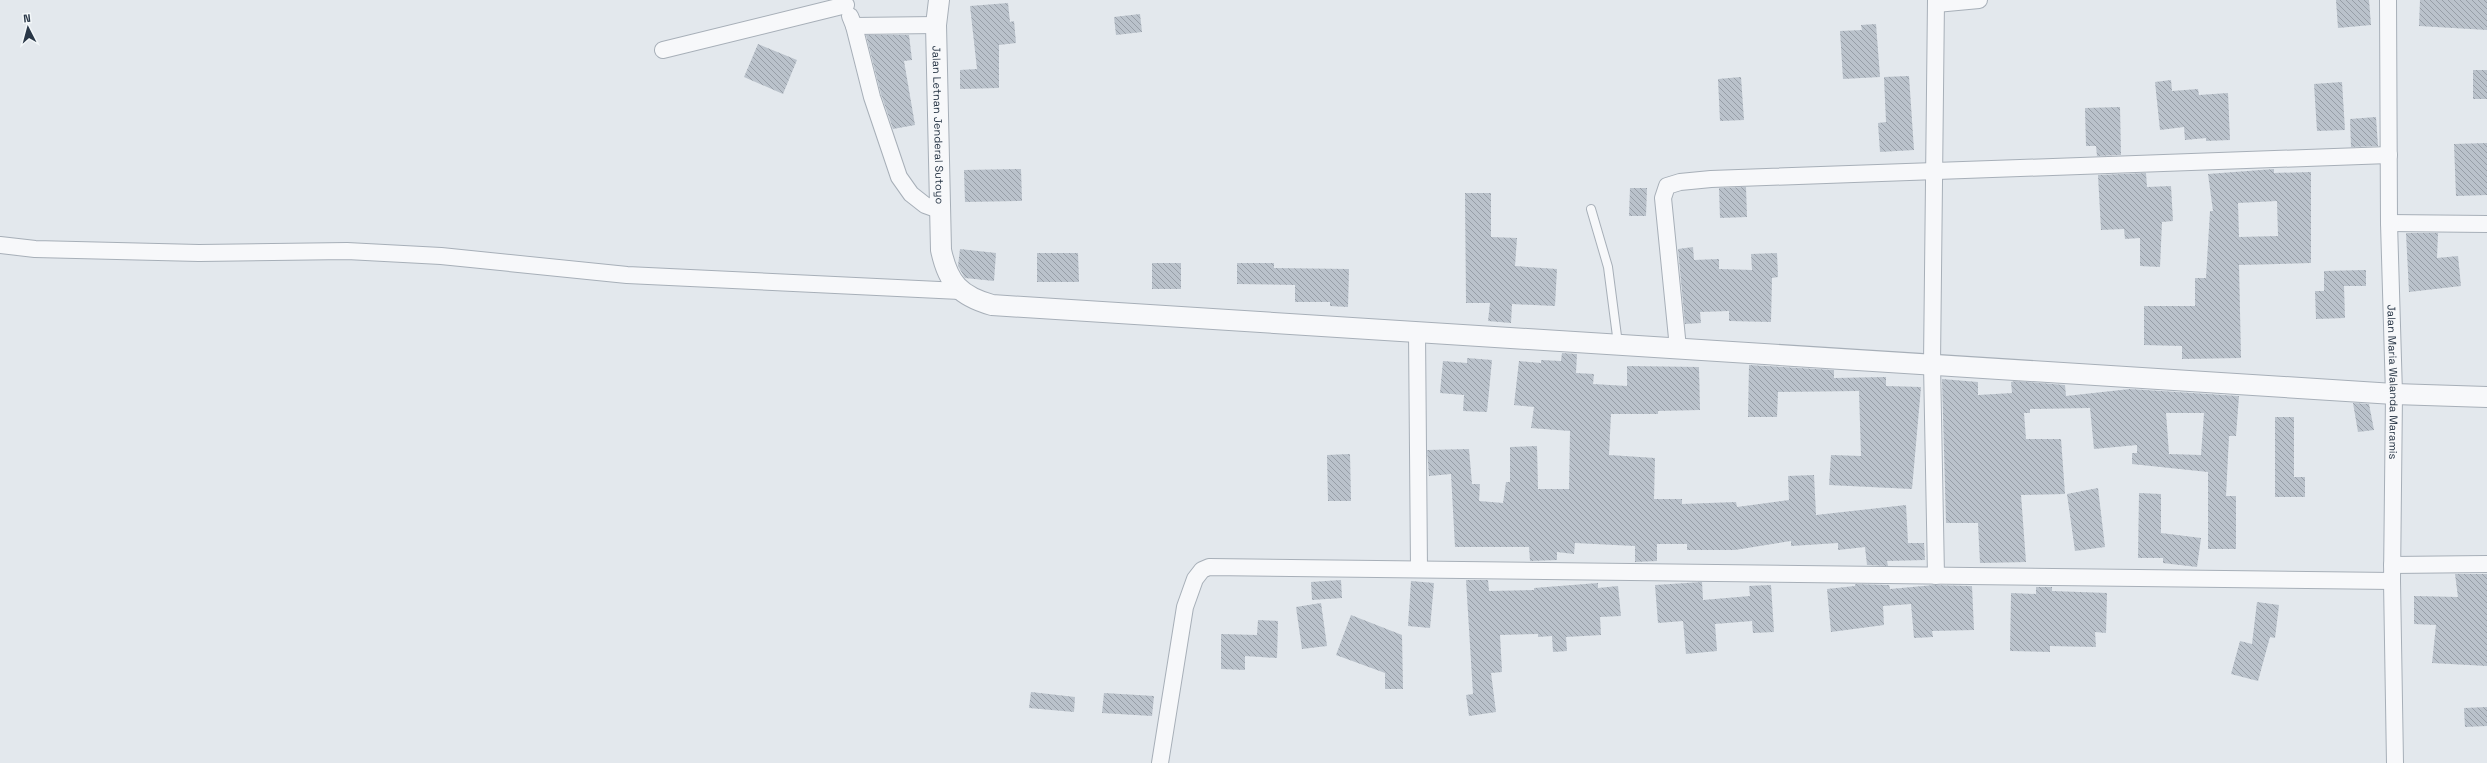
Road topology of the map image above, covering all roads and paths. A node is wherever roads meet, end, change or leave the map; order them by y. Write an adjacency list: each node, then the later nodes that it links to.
1 (939, 0): 6 (street, Jalan Letnan Jenderal Sutoyo)
2 (1979, 0): 5 (street)
3 (2388, 0): 9 (street, Jalan Maria Walanda Maramis)
4 (845, 2): 7 (street); 8 (street)
5 (1936, 2): 10 (street)
6 (936, 25): 7 (street); 12 (street, Jalan Letnan Jenderal Sutoyo)
7 (854, 26): 12 (street)
8 (663, 50)
9 (2389, 155): 10 (street); 13 (street, Jalan Maria Walanda Maramis)
10 (1934, 173): 19 (street); 20 (street)
11 (1591, 209): 18 (lane)
12 (940, 210): 16 (street, Jalan Letnan Jenderal Sutoyo)
13 (2389, 223): 14 (street); 21 (street, Jalan Maria Walanda Maramis)
14 (2487, 224)
15 (0, 245): 16 (street)
16 (960, 291): 17 (street)
17 (1417, 332): 18 (street); 25 (street)
18 (1618, 344): 19 (street)
19 (1678, 348): 20 (street)
20 (1932, 364): 21 (street); 26 (street)
21 (2394, 394): 22 (street); 24 (street, Jalan Maria Walanda Maramis)
22 (2487, 397)
23 (2487, 564): 24 (street)
24 (2392, 565): 27 (street, Jalan Maria Walanda Maramis)
25 (1419, 569): 26 (street); 28 (street)
26 (1936, 576): 27 (street)
27 (2392, 581): 29 (street, Jalan Maria Walanda Maramis)
28 (1160, 763)
29 (2395, 763)

